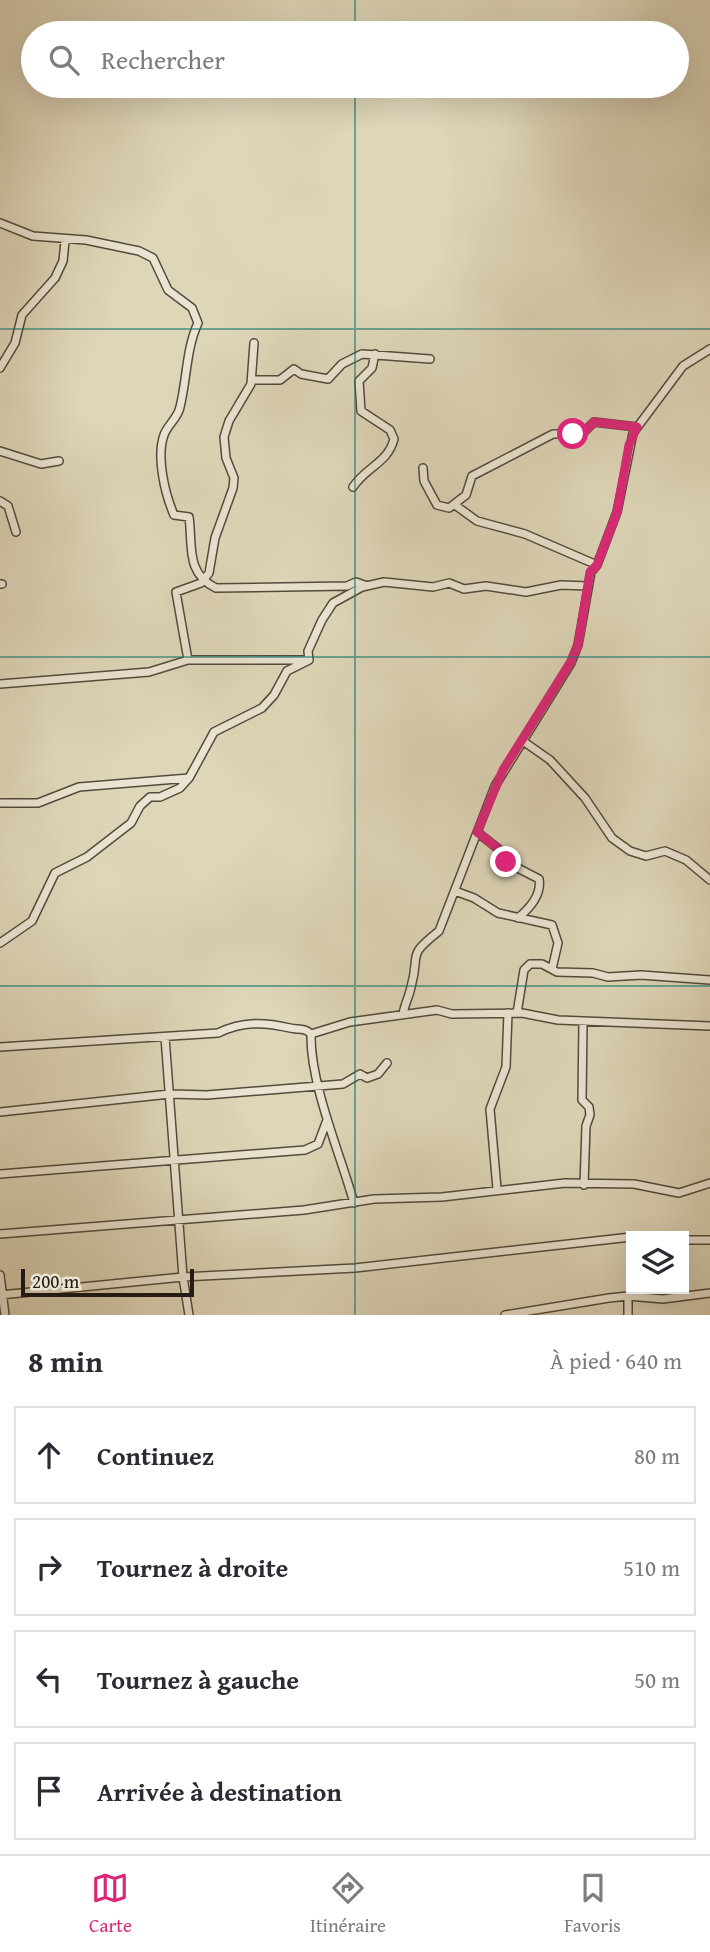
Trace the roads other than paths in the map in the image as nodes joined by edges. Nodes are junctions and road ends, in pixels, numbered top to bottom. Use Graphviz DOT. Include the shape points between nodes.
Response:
graph roads {
  1 [pos="0,223"];
  2 [pos="65,240"];
  3 [pos="254,342"];
  4 [pos="710,349"];
  5 [pos="375,354"];
  6 [pos="430,359"];
  7 [pos="0,368"];
  8 [pos="252,380"];
  9 [pos="637,427"];
  10 [pos="0,452"];
  11 [pos="59,461"];
  12 [pos="423,468"];
  13 [pos="354,487"];
  14 [pos="0,501"];
  15 [pos="455,505"];
  16 [pos="16,532"];
  17 [pos="597,565"];
  18 [pos="204,581"];
  19 [pos="367,586"];
  20 [pos="589,586"];
  21 [pos="188,660"];
  22 [pos="309,660"];
  23 [pos="0,684"];
  24 [pos="523,741"];
  25 [pos="189,778"];
  26 [pos="0,803"];
  27 [pos="477,832"];
  28 [pos="710,880"];
  29 [pos="455,891"];
  30 [pos="517,918"];
  31 [pos="0,943"];
  32 [pos="552,969"];
  33 [pos="710,980"];
  34 [pos="513,1013"];
  35 [pos="403,1014"];
  36 [pos="583,1021"];
  37 [pos="710,1026"];
  38 [pos="311,1034"];
  39 [pos="165,1037"];
  40 [pos="0,1046"];
  41 [pos="387,1063"];
  42 [pos="319,1083"];
  43 [pos="170,1094"];
  44 [pos="0,1112"];
  45 [pos="327,1120"];
  46 [pos="175,1159"];
  47 [pos="0,1174"];
  48 [pos="710,1183"];
  49 [pos="584,1185"];
  50 [pos="496,1189"];
  51 [pos="354,1203"];
  52 [pos="180,1218"];
  53 [pos="0,1234"];
  54 [pos="626,1238"];
  55 [pos="689,1240"];
  56 [pos="710,1240"];
  57 [pos="0,1275"];
  58 [pos="183,1277"];
  59 [pos="710,1293"];
  60 [pos="1,1294"];
  61 [pos="628,1296"];
  62 [pos="549,1311"];
  63 [pos="5,1315"];
  64 [pos="189,1315"];
  65 [pos="505,1315"];
  66 [pos="628,1315"];
  1 -- 2 [label="street" via="33,236"];
  2 -- 7 [label="street" via="55,278 22,315 15,343"];
  2 -- 18 [label="street" via="86,240 153,258 168,290 195,313 198,323 189,346 181,405 164,433 163,469 174,515 189,517 189,555"];
  3 -- 8 [label="street"];
  4 -- 9 [label="street" via="683,366"];
  5 -- 6 [label="street"];
  5 -- 8 [label="street" via="347,361 328,379 294,369 280,380"];
  5 -- 13 [label="street" via="372,368 359,381 359,403 361,411 390,430 394,439 390,454 361,475"];
  8 -- 18 [label="street" via="224,438 233,488"];
  9 -- 15 [label="street" via="594,422 582,434 552,434 472,476 466,495"];
  9 -- 17 [label="street" via="629,445 617,512"];
  10 -- 11 [label="street" via="41,464"];
  12 -- 15 [label="street" via="424,481 437,505"];
  14 -- 16 [label="street" via="8,506"];
  15 -- 17 [label="street" via="477,521 525,534"];
  17 -- 20 [label="street" via="590,572"];
  18 -- 19 [label="street" via="216,588 347,586 356,582"];
  18 -- 21 [label="street" via="176,592"];
  19 -- 20 [label="street" via="449,583 464,589 486,586 526,592 561,585"];
  19 -- 22 [label="street" via="333,603 308,651"];
  20 -- 24 [label="street" via="578,645"];
  21 -- 22 [label="street"];
  21 -- 23 [label="street" via="149,672"];
  22 -- 25 [label="street" via="287,671 262,708 214,732"];
  24 -- 27 [label="street" via="495,786"];
  24 -- 28 [label="street" via="550,760 618,843 641,856 665,850"];
  25 -- 26 [label="street" via="79,787 49,801"];
  25 -- 31 [label="street" via="173,792 150,797 118,833 87,857 55,873 32,921"];
  27 -- 29 [label="street"];
  27 -- 30 [label="street" via="505,854 506,862 539,879 536,898"];
  29 -- 30 [label="street"];
  29 -- 35 [label="street" via="439,931 415,953"];
  30 -- 32 [label="street" via="552,925 558,943"];
  32 -- 33 [label="street" via="608,977"];
  32 -- 34 [label="street" via="542,964 526,966"];
  34 -- 35 [label="street" via="437,1010"];
  34 -- 36 [label="street"];
  34 -- 50 [label="street" via="506,1067 490,1109"];
  35 -- 38 [label="street"];
  36 -- 37 [label="street"];
  36 -- 49 [label="street" via="582,1100 590,1115"];
  38 -- 39 [label="street" via="271,1023"];
  38 -- 42 [label="street"];
  39 -- 40 [label="street"];
  39 -- 43 [label="street"];
  41 -- 42 [label="street" via="367,1078 360,1074 343,1084"];
  42 -- 43 [label="street" via="219,1094"];
  42 -- 45 [label="street"];
  43 -- 44 [label="street"];
  43 -- 46 [label="street"];
  45 -- 46 [label="street" via="318,1144 305,1150"];
  45 -- 51 [label="street"];
  46 -- 47 [label="street"];
  46 -- 52 [label="street"];
  48 -- 49 [label="street" via="679,1193 634,1184"];
  49 -- 50 [label="street"];
  50 -- 51 [label="street"];
  51 -- 52 [label="street"];
  52 -- 53 [label="street"];
  52 -- 58 [label="street"];
  54 -- 58 [label="street" via="355,1268"];
  55 -- 56 [label="street"];
  57 -- 60 [label="street"];
  58 -- 60 [label="street"];
  58 -- 64 [label="street"];
  59 -- 61 [label="street" via="663,1299"];
  60 -- 63 [label="street"];
  61 -- 62 [label="street"];
  61 -- 66 [label="street"];
  62 -- 65 [label="street"];
}
